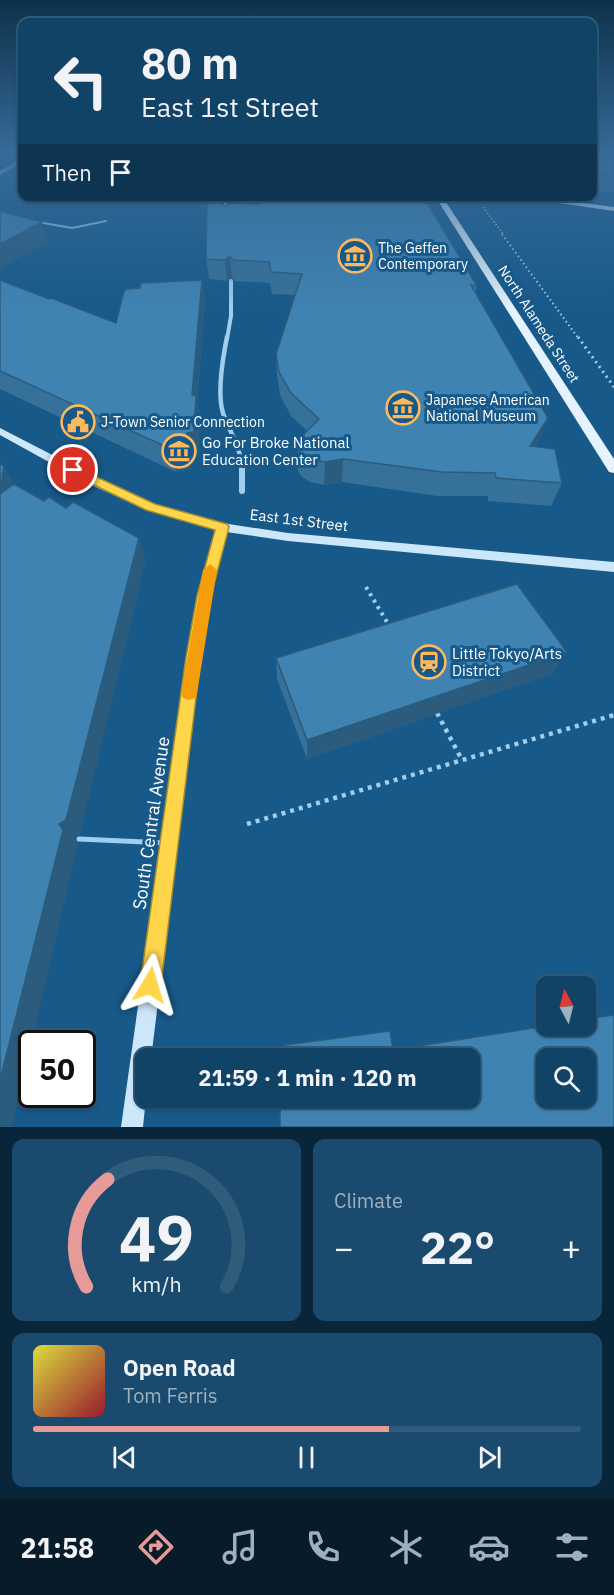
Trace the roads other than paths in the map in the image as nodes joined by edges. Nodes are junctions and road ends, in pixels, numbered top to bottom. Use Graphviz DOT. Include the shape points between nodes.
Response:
graph roads {
  1 [pos="226,206"];
  2 [pos="444,206"];
  3 [pos="588,206"];
  4 [pos="614,209"];
  5 [pos="29,220"];
  6 [pos="106,221"];
  7 [pos="227,222"];
  8 [pos="231,281"];
  9 [pos="0,431"];
  10 [pos="614,469"];
  11 [pos="242,491"];
  12 [pos="222,527"];
  13 [pos="614,567"];
  14 [pos="79,839"];
  15 [pos="169,843"];
  16 [pos="132,1127"];
  1 -- 7 [label="street"];
  2 -- 10 [label="main road, North Alameda Street"];
  3 -- 4 [label="main road"];
  5 -- 6 [label="lane" via="74,230"];
  8 -- 11 [label="street" via="231,316 222,362 222,410 242,457"];
  9 -- 12 [label="main road, East 1st Street" via="151,507"];
  12 -- 13 [label="main road, East 1st Street" via="288,537"];
  12 -- 15 [label="main road, South Central Avenue" via="204,596"];
  14 -- 15 [label="lane"];
  15 -- 16 [label="main road, South Central Avenue"];
}
